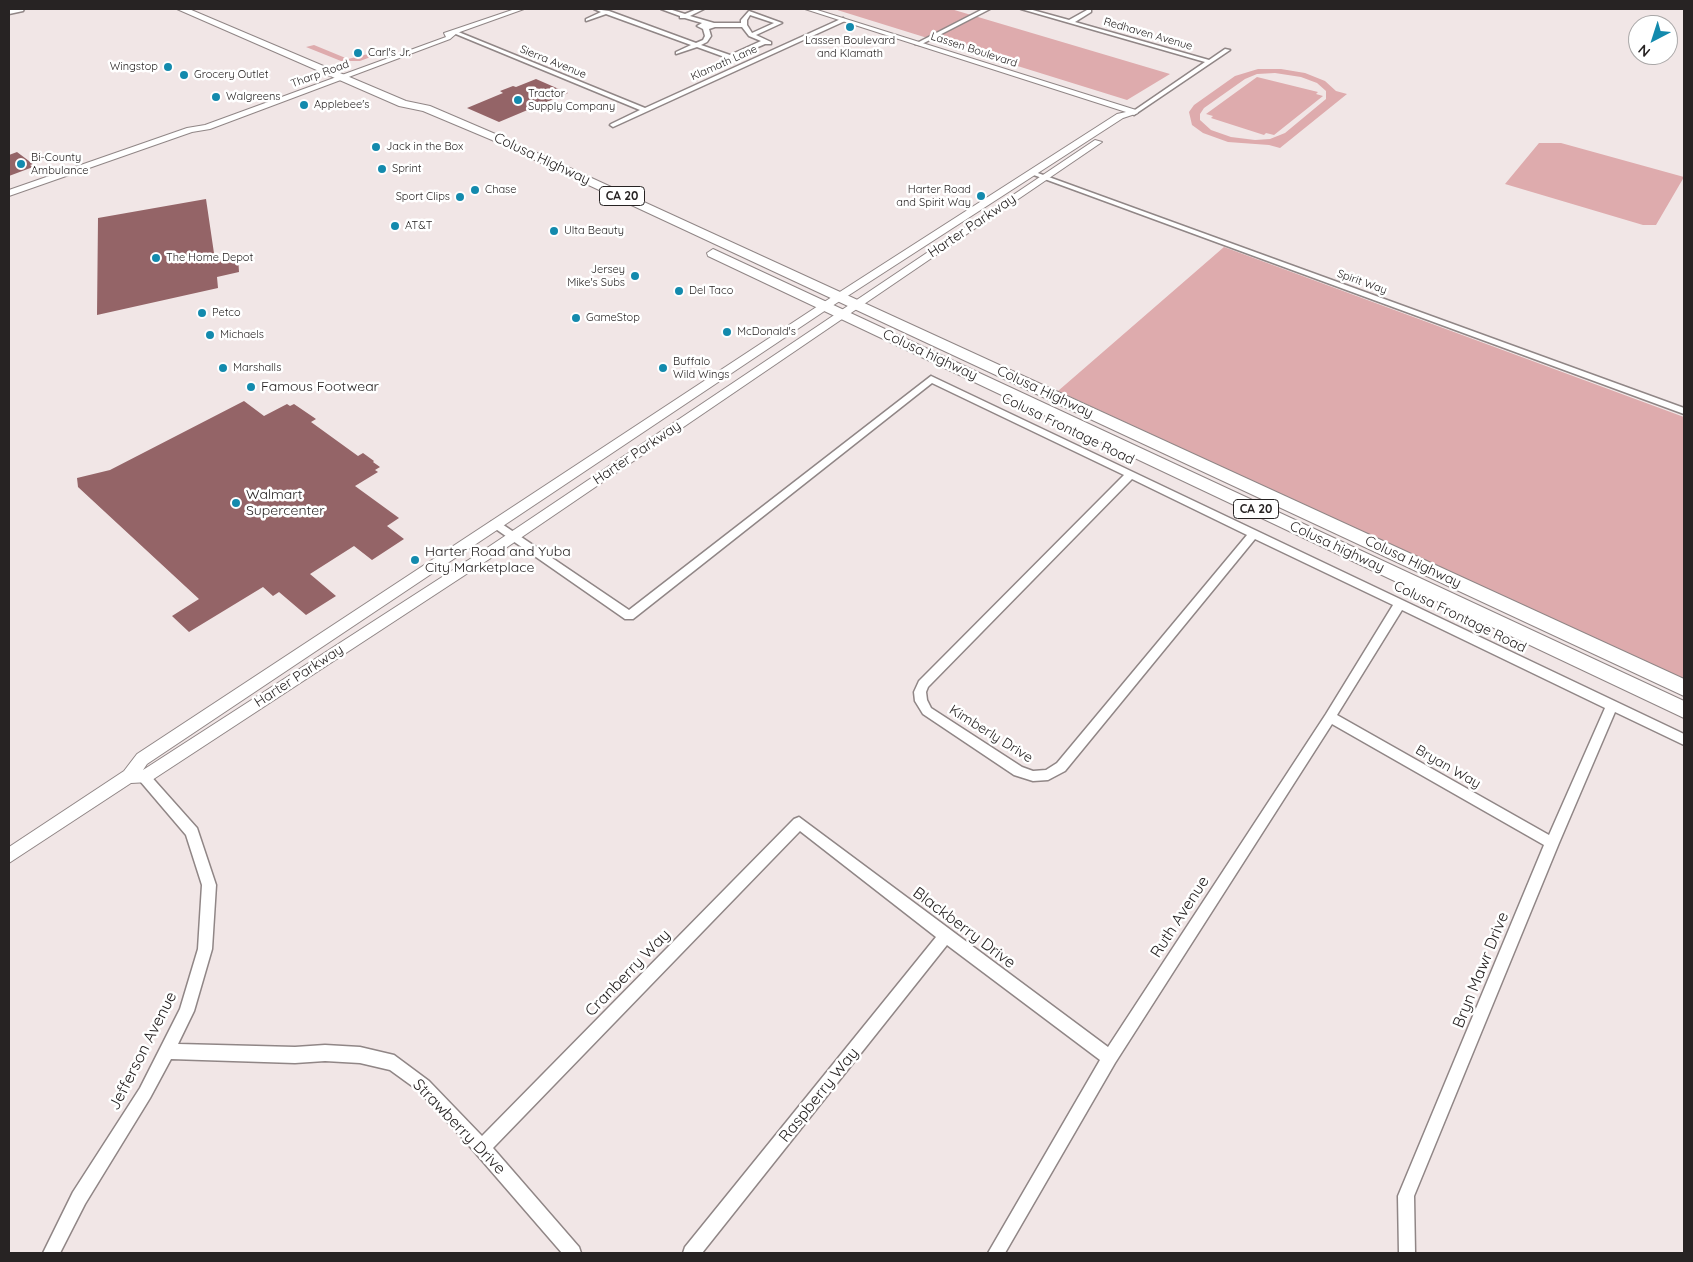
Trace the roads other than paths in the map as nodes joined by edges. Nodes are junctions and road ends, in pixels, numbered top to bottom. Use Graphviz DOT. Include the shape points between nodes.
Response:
graph roads {
  1 [pos="20,9"];
  2 [pos="182,9"];
  3 [pos="520,9"];
  4 [pos="597,9"];
  5 [pos="701,9"];
  6 [pos="808,9"];
  7 [pos="987,9"];
  8 [pos="1024,9"];
  9 [pos="662,10"];
  10 [pos="751,11"];
  11 [pos="1089,11"];
  12 [pos="9,12"];
  13 [pos="607,12"];
  14 [pos="681,17"];
  15 [pos="588,20"];
  16 [pos="843,20"];
  17 [pos="1070,22"];
  18 [pos="744,25"];
  19 [pos="706,26"];
  20 [pos="454,32"];
  21 [pos="751,35"];
  22 [pos="764,42"];
  23 [pos="696,44"];
  24 [pos="918,44"];
  25 [pos="782,48"];
  26 [pos="1227,50"];
  27 [pos="678,52"];
  28 [pos="730,57"];
  29 [pos="1210,62"];
  30 [pos="748,63"];
  31 [pos="337,76"];
  32 [pos="404,104"];
  33 [pos="644,110"];
  34 [pos="1134,112"];
  35 [pos="613,125"];
  36 [pos="1121,127"];
  37 [pos="1105,138"];
  38 [pos="1033,173"];
  39 [pos="1045,178"];
  40 [pos="9,193"];
  41 [pos="688,241"];
  42 [pos="706,250"];
  43 [pos="839,297"];
  44 [pos="825,306"];
  45 [pos="849,309"];
  46 [pos="1684,410"];
  47 [pos="1130,475"];
  48 [pos="495,525"];
  49 [pos="1253,534"];
  50 [pos="513,538"];
  51 [pos="1400,603"];
  52 [pos="1684,688"];
  53 [pos="1612,705"];
  54 [pos="1677,707"];
  55 [pos="1330,717"];
  56 [pos="1684,740"];
  57 [pos="137,777"];
  58 [pos="798,823"];
  59 [pos="1552,843"];
  60 [pos="9,856"];
  61 [pos="946,936"];
  62 [pos="166,1051"];
  63 [pos="1110,1058"];
  64 [pos="482,1147"];
  65 [pos="51,1253"];
  66 [pos="573,1253"];
  67 [pos="691,1253"];
  68 [pos="996,1253"];
  69 [pos="1407,1253"];
  1 -- 12 [label="main road"];
  2 -- 31 [label="highway, Colusa Highway / CA 20"];
  3 -- 20 [label="street, Tharp Road"];
  4 -- 13 [label="street"];
  5 -- 14 [label="street"];
  6 -- 16 [label="street, Lassen Boulevard"];
  7 -- 24 [label="street"];
  8 -- 17 [label="street, Redhaven Avenue"];
  9 -- 14 [label="street"];
  10 -- 18 [label="street"];
  10 -- 21 [label="street" via="779,23"];
  11 -- 17 [label="street"];
  13 -- 15 [label="street"];
  13 -- 23 [label="street"];
  14 -- 19 [label="street"];
  16 -- 24 [label="street, Lassen Boulevard"];
  16 -- 25 [label="street, Klamath Lane"];
  17 -- 29 [label="street, Redhaven Avenue"];
  18 -- 19 [label="street"];
  18 -- 21 [label="street"];
  19 -- 23 [label="street" via="707,38"];
  20 -- 31 [label="street, Tharp Road" via="448,38"];
  20 -- 33 [label="street, Sierra Avenue"];
  21 -- 22 [label="street"];
  22 -- 25 [label="street"];
  22 -- 28 [label="street"];
  23 -- 27 [label="street"];
  23 -- 28 [label="street"];
  24 -- 34 [label="street, Lassen Boulevard"];
  25 -- 30 [label="street, Klamath Lane"];
  26 -- 29 [label="street, Harter Parkway"];
  28 -- 30 [label="street"];
  29 -- 34 [label="street, Harter Parkway"];
  30 -- 33 [label="street, Klamath Lane"];
  31 -- 32 [label="highway, Colusa Highway / CA 20"];
  31 -- 40 [label="street, Tharp Road" via="207,127 190,130"];
  32 -- 41 [label="highway, Colusa Highway / CA 20" via="413,114"];
  32 -- 43 [label="highway, Colusa Highway / CA 20" via="426,108 496,138"];
  33 -- 35 [label="street, Klamath Lane"];
  34 -- 36 [label="street, Harter Parkway" via="1132,119"];
  34 -- 38 [label="street, Harter Parkway" via="1120,116"];
  37 -- 39 [label="street, Harter Parkway"];
  38 -- 39 [label="street, Spirit Way"];
  38 -- 43 [label="street, Harter Parkway"];
  39 -- 45 [label="street, Harter Parkway"];
  39 -- 46 [label="street, Spirit Way"];
  42 -- 44 [label="highway, Colusa Highway / CA 20"];
  43 -- 44 [label="street, Harter Parkway"];
  43 -- 45 [label="highway, Colusa Highway / CA 20"];
  44 -- 45 [label="highway, Colusa Highway / CA 20"];
  44 -- 48 [label="street, Harter Parkway"];
  45 -- 50 [label="street, Harter Parkway"];
  45 -- 52 [label="highway, Colusa Highway / CA 20"];
  45 -- 54 [label="highway, Colusa highway / CA 20"];
  47 -- 49 [label="street, Colusa Frontage Road"];
  47 -- 49 [label="street, Kimberly Drive" via="923,684 921,701 927,711 1018,771 1033,776 1048,775 1061,767"];
  47 -- 50 [label="street, Colusa Frontage Road" via="931,379 629,616"];
  48 -- 50 [label="street, Colusa Frontage Road"];
  48 -- 57 [label="street, Harter Parkway" via="142,759"];
  49 -- 51 [label="street, Colusa Frontage Road"];
  50 -- 57 [label="street, Harter Parkway"];
  51 -- 53 [label="street, Colusa Frontage Road"];
  51 -- 55 [label="street, Ruth Avenue"];
  53 -- 56 [label="street, Colusa Frontage Road"];
  53 -- 59 [label="street, Bryn Mawr Drive"];
  55 -- 59 [label="street, Bryan Way"];
  55 -- 63 [label="street, Ruth Avenue"];
  57 -- 60 [label="street, Harter Parkway"];
  57 -- 62 [label="street, Jefferson Avenue" via="192,832 209,885 205,949 187,1011"];
  58 -- 61 [label="street, Blackberry Drive"];
  58 -- 64 [label="street, Cranberry Way"];
  59 -- 69 [label="street, Bryn Mawr Drive" via="1406,1196"];
  61 -- 63 [label="street, Blackberry Drive"];
  61 -- 67 [label="street, Raspberry Way"];
  62 -- 64 [label="street, Strawberry Drive" via="325,1053 360,1055 394,1062 424,1086"];
  62 -- 65 [label="street, Jefferson Avenue" via="145,1093 79,1198"];
  63 -- 68 [label="street, Ruth Avenue"];
  64 -- 66 [label="street, Strawberry Drive"];
}
